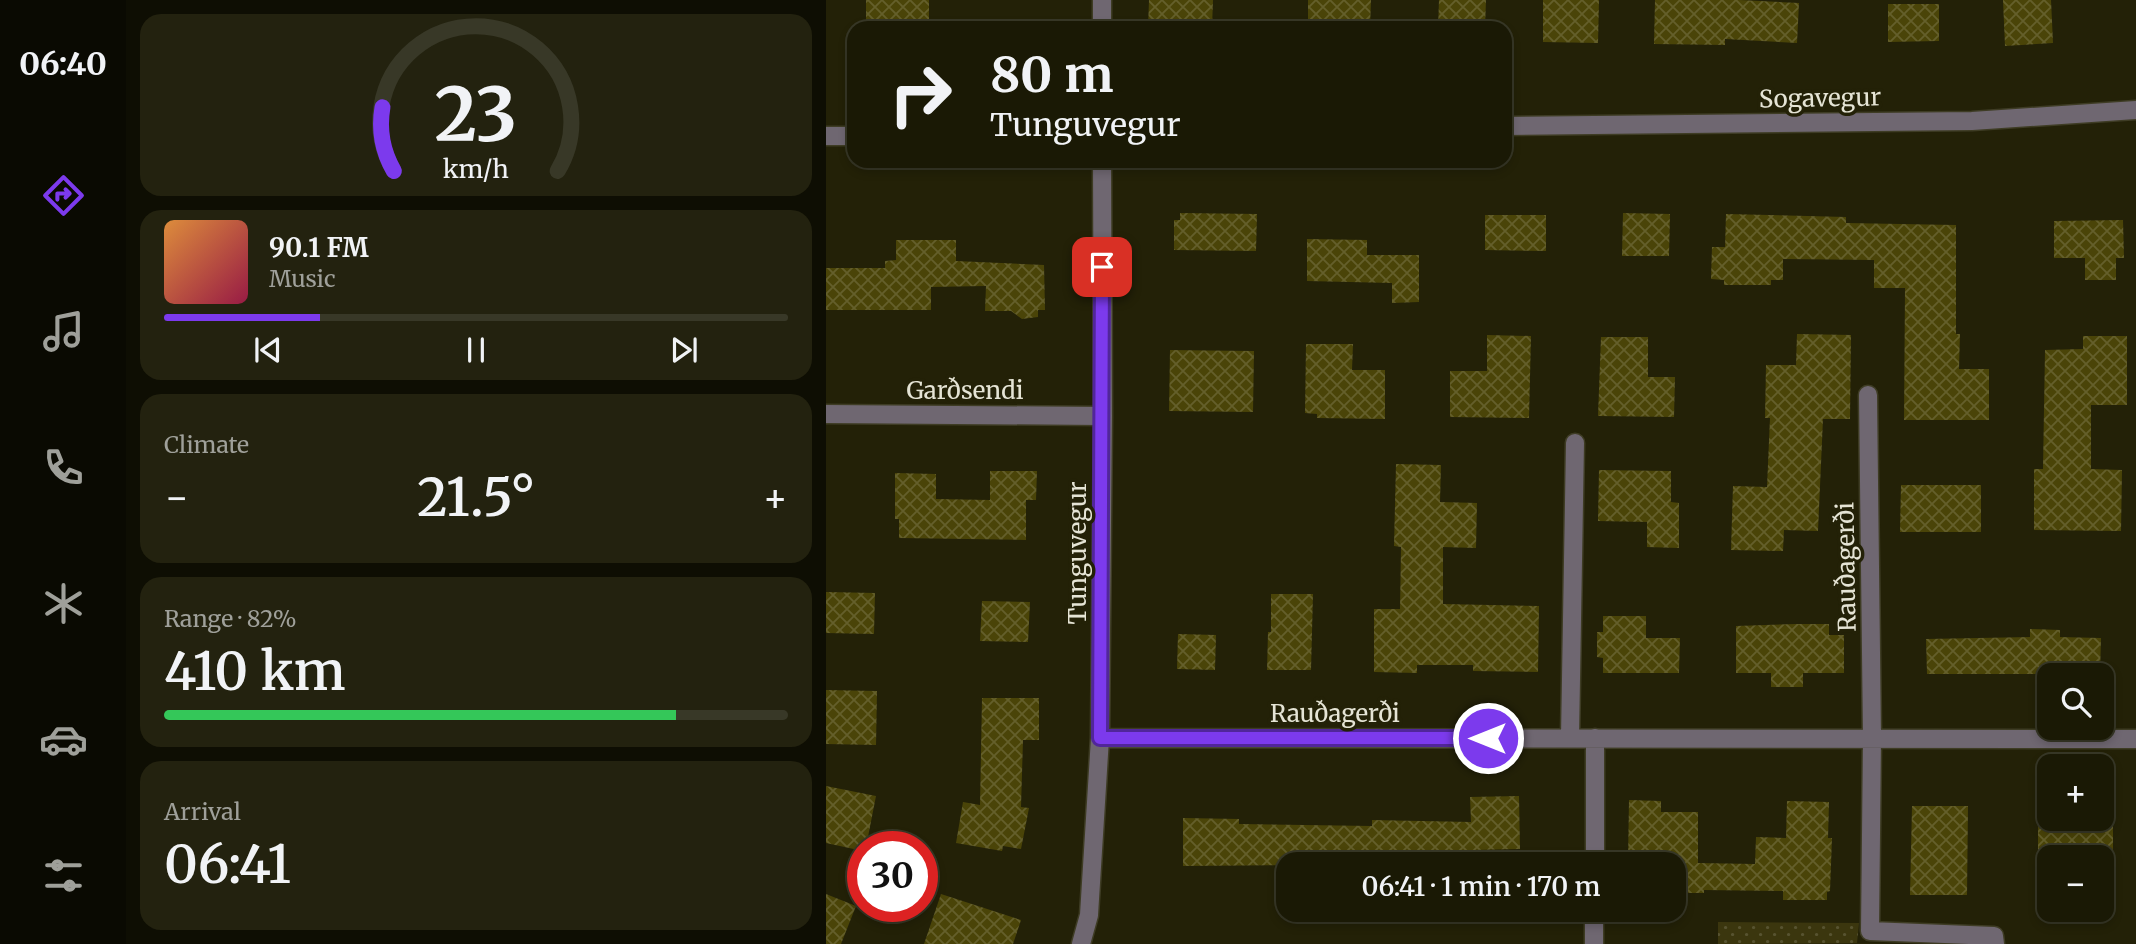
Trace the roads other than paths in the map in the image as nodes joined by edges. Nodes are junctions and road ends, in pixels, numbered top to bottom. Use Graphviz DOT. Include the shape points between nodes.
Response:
graph roads {
  1 [pos="1101,0"];
  2 [pos="1102,21"];
  3 [pos="2136,110"];
  4 [pos="1512,126"];
  5 [pos="826,136"];
  6 [pos="847,136"];
  7 [pos="1102,168"];
  8 [pos="1868,396"];
  9 [pos="826,414"];
  10 [pos="1103,416"];
  11 [pos="1575,443"];
  12 [pos="1100,738"];
  13 [pos="1570,738"];
  14 [pos="1595,738"];
  15 [pos="1872,738"];
  16 [pos="2136,738"];
  17 [pos="1595,852"];
  18 [pos="1594,922"];
  19 [pos="1081,944"];
  20 [pos="1594,944"];
  21 [pos="1995,944"];
  1 -- 2 [label="street"];
  3 -- 4 [label="street, Sogavegur" via="1972,121"];
  5 -- 6 [label="street"];
  7 -- 10 [label="street, Tunguvegur"];
  8 -- 15 [label="street, Rauðagerði"];
  9 -- 10 [label="street, Garðsendi"];
  10 -- 12 [label="street, Tunguvegur"];
  11 -- 13 [label="street"];
  12 -- 13 [label="street, Rauðagerði"];
  12 -- 19 [label="street, Tunguvegur" via="1089,915"];
  13 -- 14 [label="street, Rauðagerði"];
  14 -- 15 [label="street, Rauðagerði"];
  14 -- 17 [label="street"];
  15 -- 16 [label="street, Rauðagerði"];
  15 -- 21 [label="street, Rauðagerði" via="1870,931 1994,936"];
  18 -- 20 [label="street"];
}
